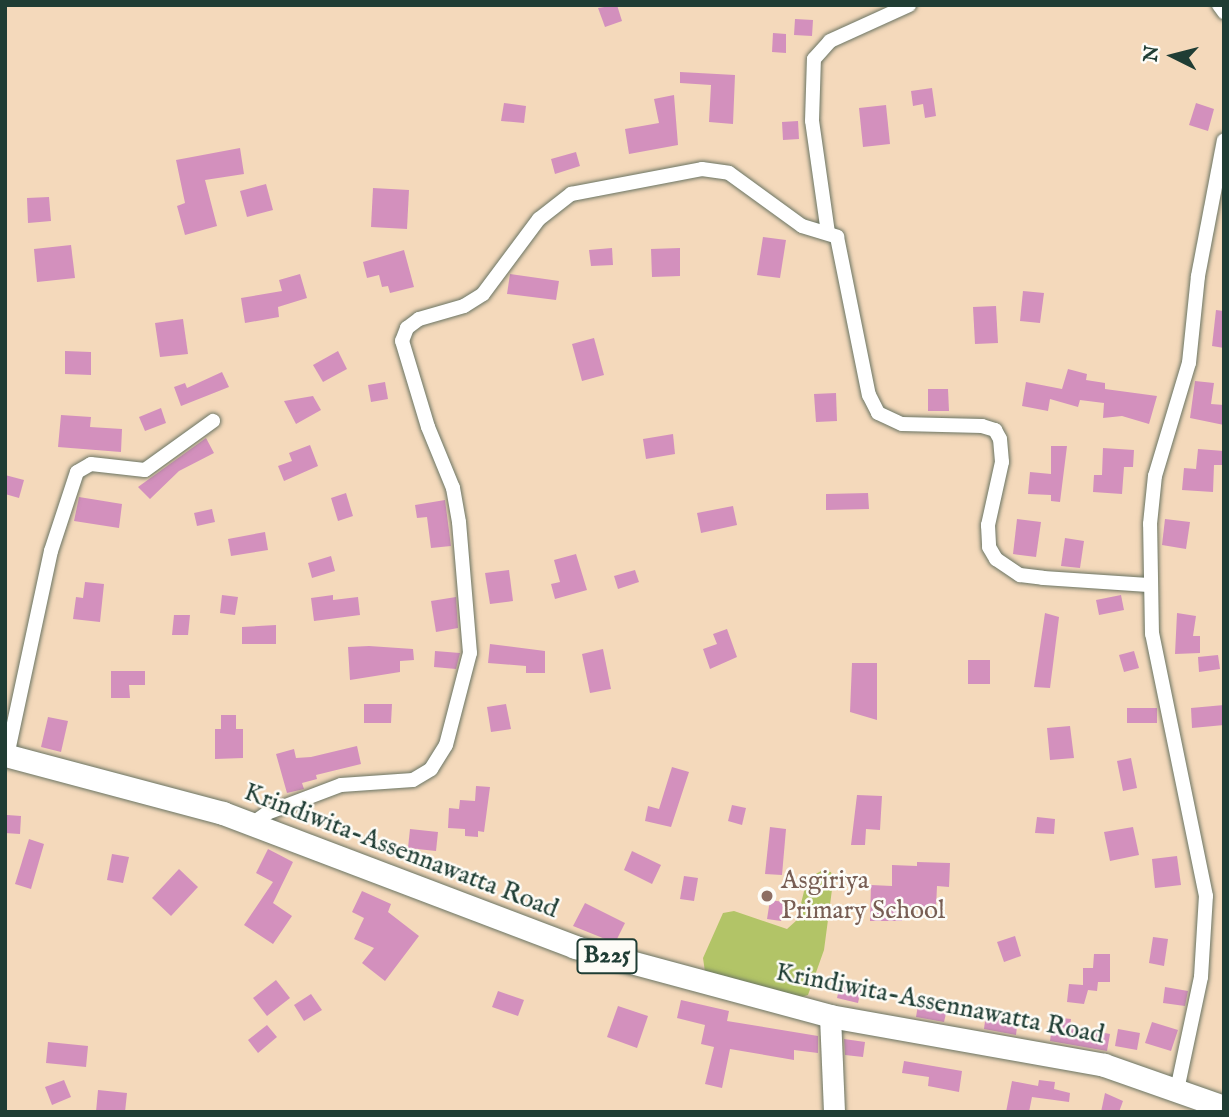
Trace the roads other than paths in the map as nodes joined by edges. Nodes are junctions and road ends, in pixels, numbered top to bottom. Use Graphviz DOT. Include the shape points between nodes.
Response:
graph roads {
  1 [pos="909,5"];
  2 [pos="1219,5"];
  3 [pos="1224,12"];
  4 [pos="1224,140"];
  5 [pos="828,233"];
  6 [pos="213,421"];
  7 [pos="1149,585"];
  8 [pos="6,755"];
  9 [pos="252,824"];
  10 [pos="830,1016"];
  11 [pos="1177,1090"];
  12 [pos="1224,1107"];
  13 [pos="834,1112"];
  1 -- 5 [label="street" via="830,41 814,59 812,121"];
  2 -- 3 [label="street"];
  4 -- 7 [label="street" via="1198,276 1189,363 1154,476"];
  5 -- 7 [label="street" via="841,242 858,343 878,413 902,424 982,426 995,430 1000,439 1002,461 988,525 989,547 996,559 1031,576"];
  5 -- 9 [label="street" via="802,226 729,173 702,169 571,194 539,219 483,294 407,328 402,341 410,373 453,488 470,627 463,688 446,745 431,769 413,780 341,785 267,813"];
  6 -- 8 [label="street" via="145,470 91,464 77,472 51,551"];
  7 -- 11 [label="street" via="1152,634 1206,896 1201,977"];
  8 -- 9 [label="main road, Krindiwita-Assennawatta Road / B225"];
  9 -- 10 [label="main road, Krindiwita-Assennawatta Road / B225" via="575,947"];
  10 -- 11 [label="main road, Krindiwita-Assennawatta Road / B225" via="1104,1065"];
  10 -- 13 [label="street"];
  11 -- 12 [label="main road, Krindiwita-Assennawatta Road / B225"];
}
